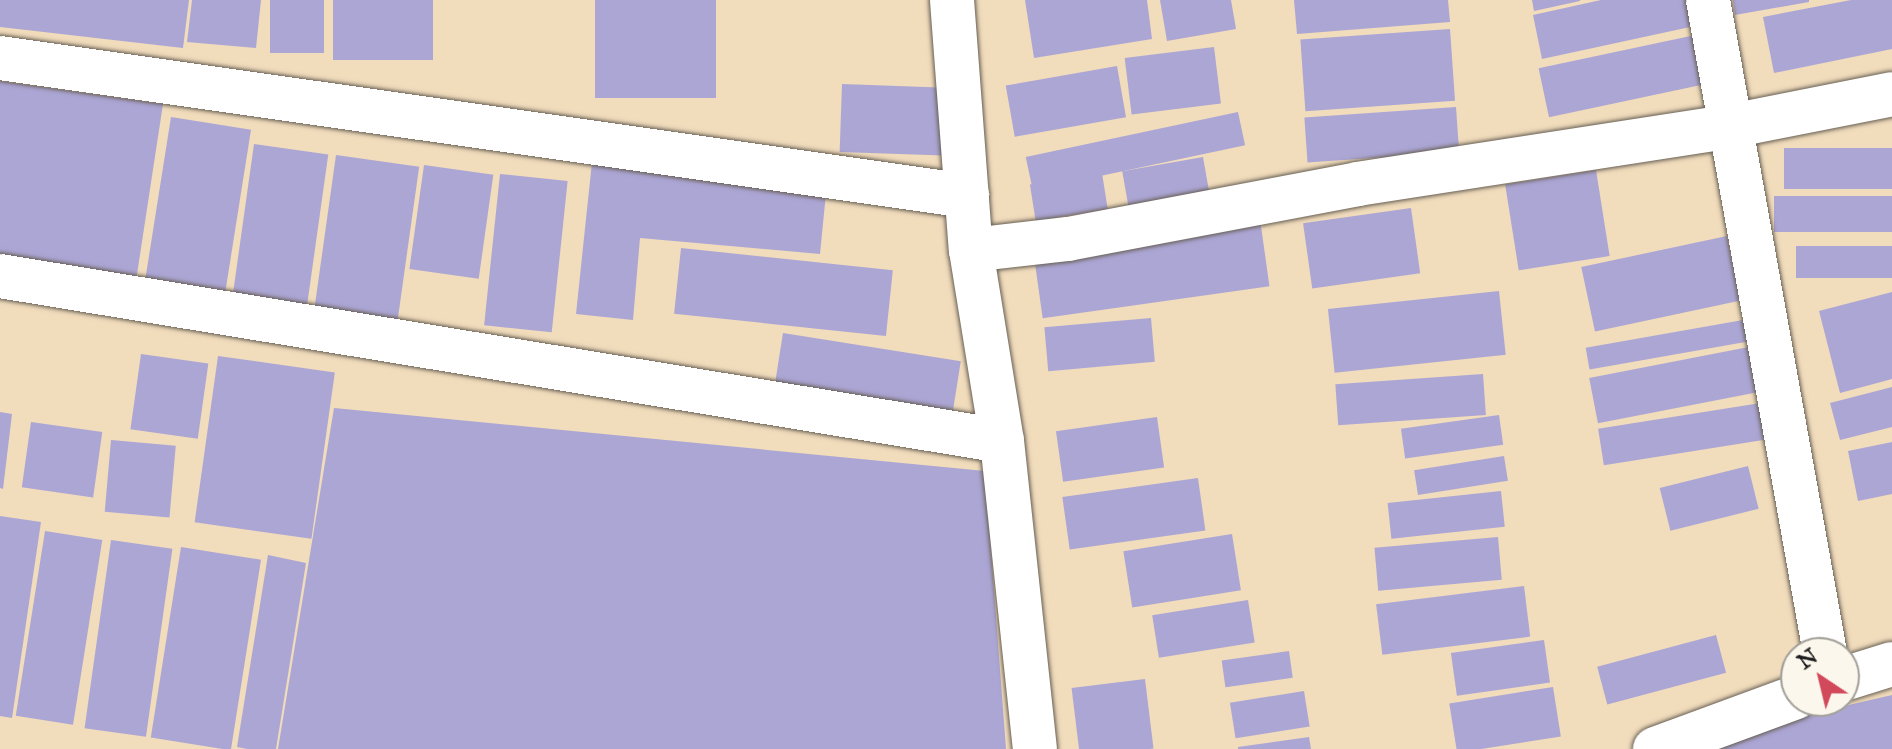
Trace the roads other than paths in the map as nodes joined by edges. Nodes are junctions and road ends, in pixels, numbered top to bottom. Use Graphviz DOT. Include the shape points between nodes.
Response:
graph roads {
  1 [pos="952,0"];
  2 [pos="1708,0"];
  3 [pos="0,58"];
  4 [pos="1892,94"];
  5 [pos="1731,126"];
  6 [pos="967,196"];
  7 [pos="971,250"];
  8 [pos="0,276"];
  9 [pos="1002,441"];
  10 [pos="1822,637"];
  11 [pos="1892,664"];
  12 [pos="1860,674"];
  13 [pos="1780,703"];
  14 [pos="1035,749"];
  15 [pos="1655,749"];
  1 -- 6 [label="street"];
  2 -- 5 [label="street"];
  3 -- 6 [label="street"];
  4 -- 5 [label="street"];
  5 -- 7 [label="street" via="1358,184 1068,239"];
  5 -- 10 [label="street"];
  6 -- 7 [label="street"];
  7 -- 9 [label="street"];
  8 -- 9 [label="street"];
  9 -- 14 [label="street"];
  11 -- 12 [label="street"];
  13 -- 15 [label="street"];
}
